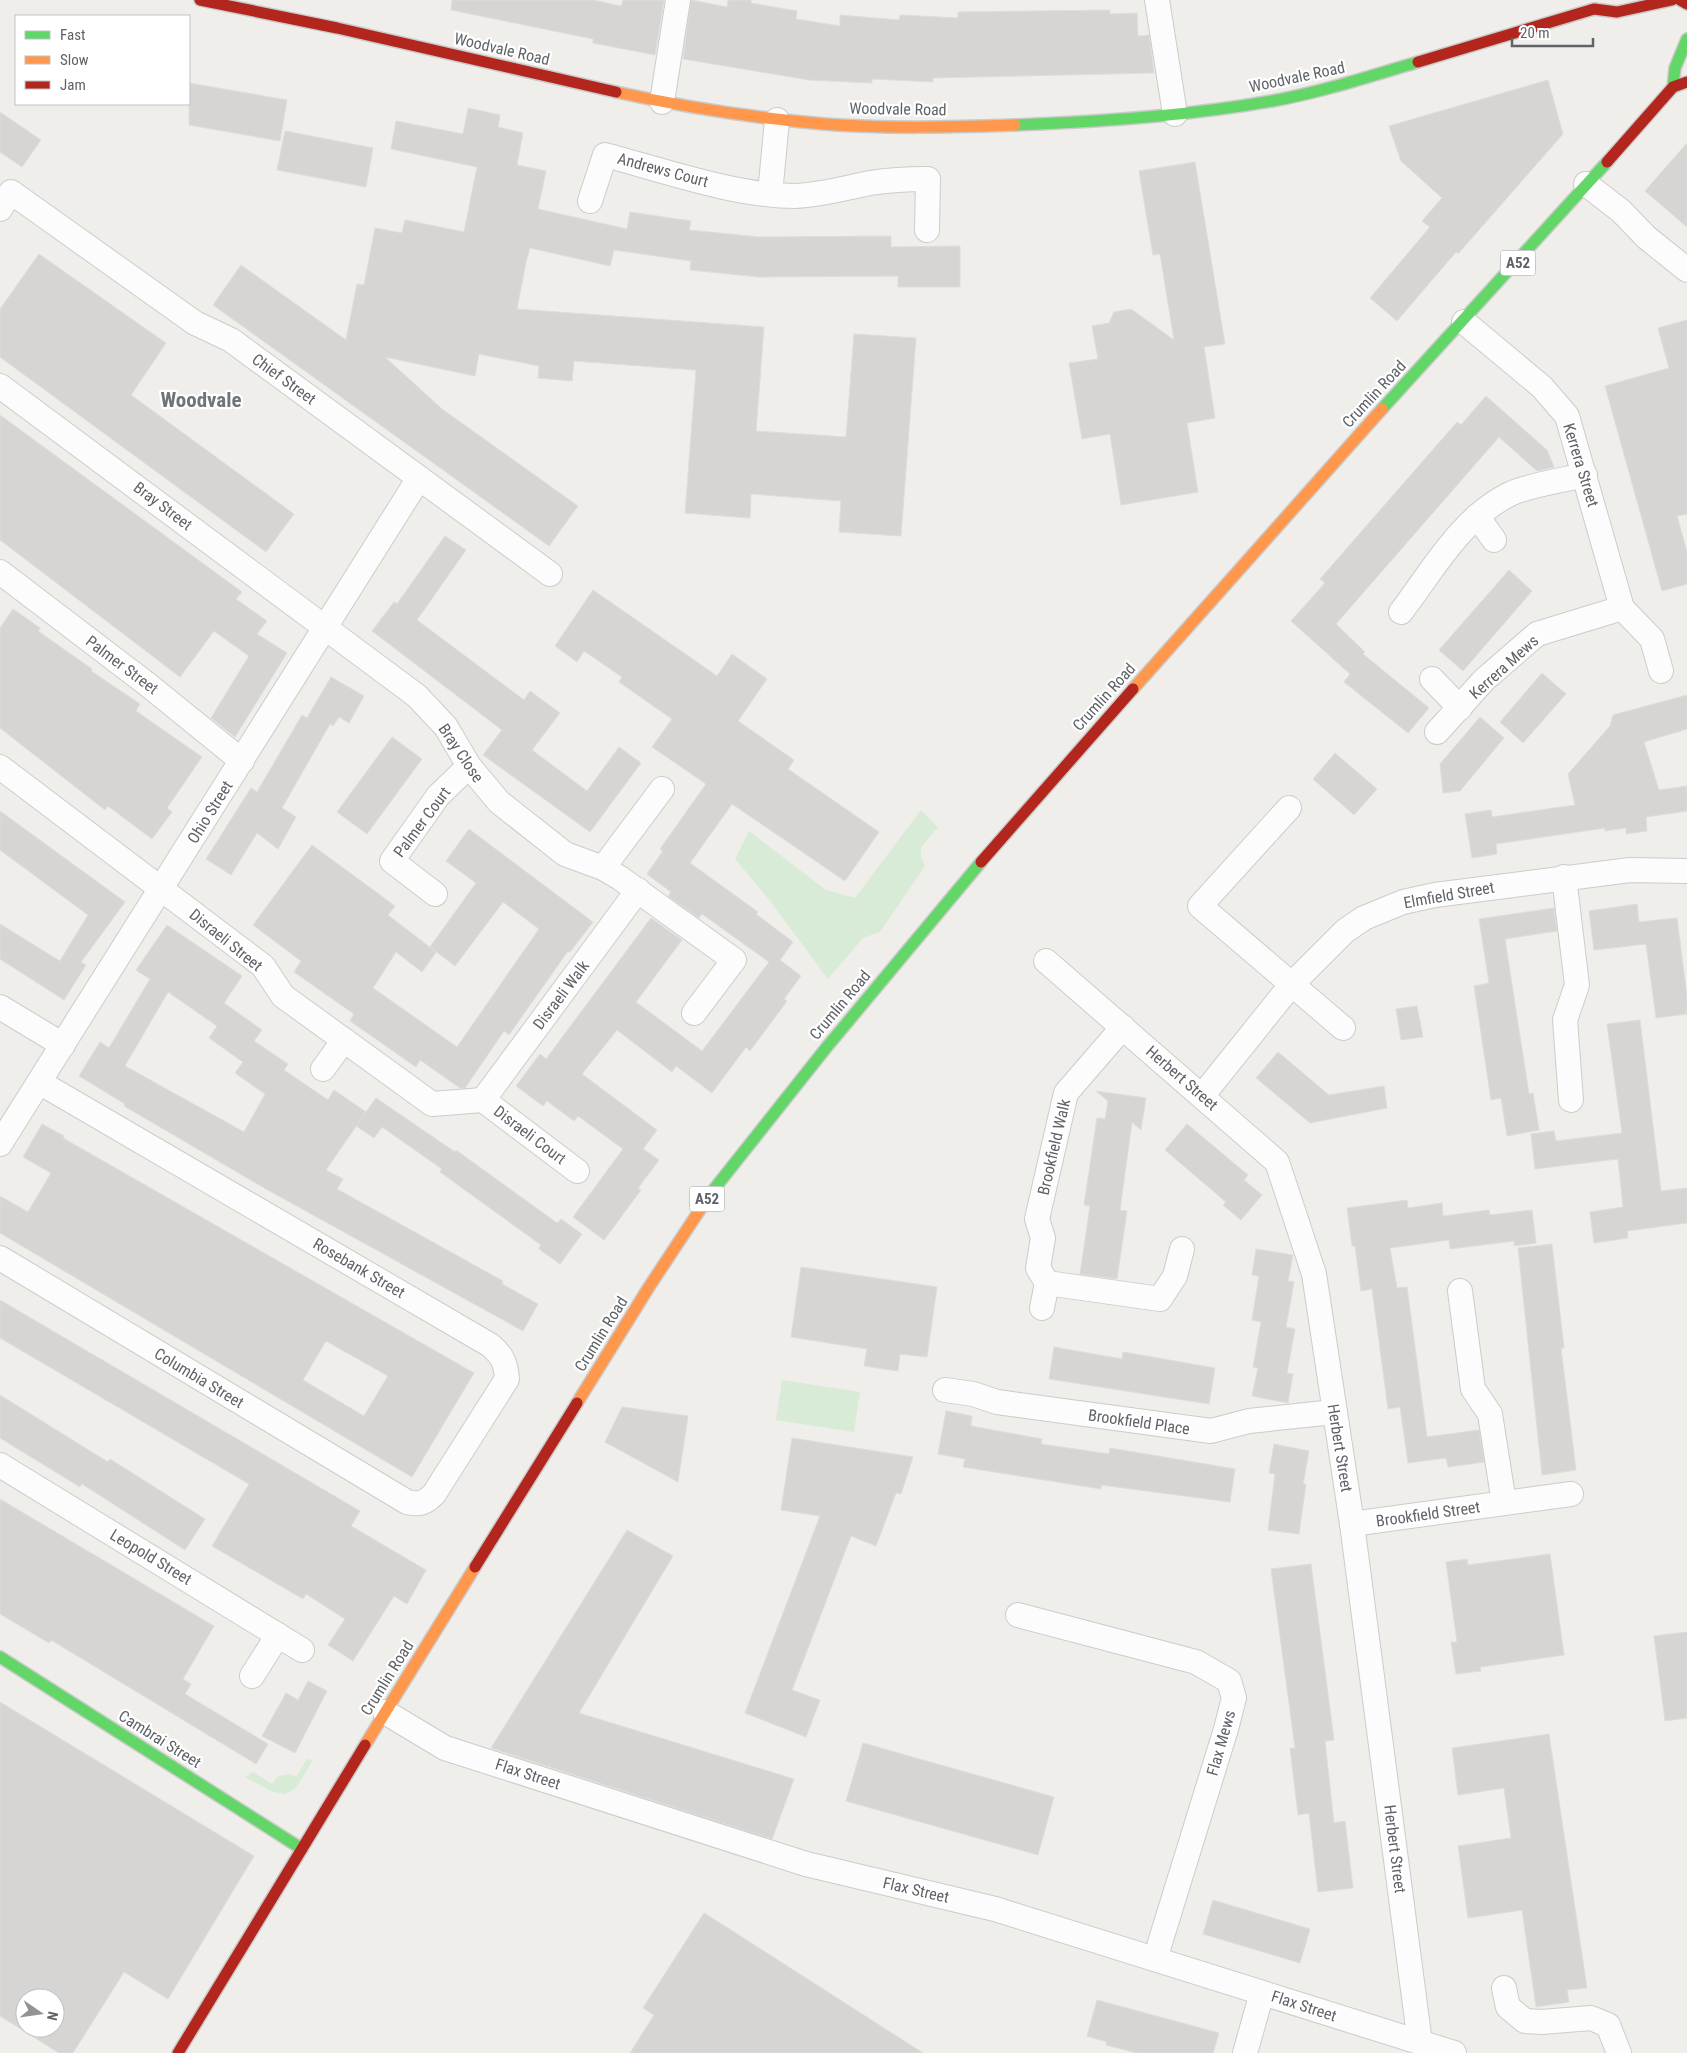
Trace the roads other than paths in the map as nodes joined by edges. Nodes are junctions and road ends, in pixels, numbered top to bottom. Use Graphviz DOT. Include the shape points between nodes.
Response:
graph roads {
  1 [pos="200,0"];
  2 [pos="678,0"];
  3 [pos="1157,0"];
  4 [pos="1603,0"];
  5 [pos="1672,0"];
  6 [pos="1680,0"];
  7 [pos="1687,4"];
  8 [pos="1594,9"];
  9 [pos="1687,39"];
  10 [pos="1687,82"];
  11 [pos="1673,87"];
  12 [pos="662,102"];
  13 [pos="1175,114"];
  14 [pos="777,120"];
  15 [pos="1586,184"];
  16 [pos="770,194"];
  17 [pos="6,201"];
  18 [pos="590,202"];
  19 [pos="927,230"];
  20 [pos="1687,270"];
  21 [pos="1464,322"];
  22 [pos="0,386"];
  23 [pos="1585,475"];
  24 [pos="419,478"];
  25 [pos="1477,516"];
  26 [pos="1494,540"];
  27 [pos="0,572"];
  28 [pos="550,574"];
  29 [pos="1626,611"];
  30 [pos="1401,612"];
  31 [pos="326,628"];
  32 [pos="1661,670"];
  33 [pos="1432,680"];
  34 [pos="1460,708"];
  35 [pos="1437,732"];
  36 [pos="242,761"];
  37 [pos="469,766"];
  38 [pos="0,767"];
  39 [pos="662,789"];
  40 [pos="1289,808"];
  41 [pos="603,868"];
  42 [pos="1687,871"];
  43 [pos="1564,877"];
  44 [pos="162,889"];
  45 [pos="638,890"];
  46 [pos="435,894"];
  47 [pos="1046,961"];
  48 [pos="1291,985"];
  49 [pos="0,1006"];
  50 [pos="694,1013"];
  51 [pos="1123,1027"];
  52 [pos="1343,1028"];
  53 [pos="344,1040"];
  54 [pos="63,1045"];
  55 [pos="323,1069"];
  56 [pos="39,1082"];
  57 [pos="1202,1096"];
  58 [pos="482,1100"];
  59 [pos="1571,1100"];
  60 [pos="0,1144"];
  61 [pos="578,1171"];
  62 [pos="1182,1249"];
  63 [pos="0,1258"];
  64 [pos="1047,1283"];
  65 [pos="1460,1291"];
  66 [pos="1042,1308"];
  67 [pos="945,1390"];
  68 [pos="1334,1412"];
  69 [pos="0,1465"];
  70 [pos="1571,1494"];
  71 [pos="398,1497"];
  72 [pos="1504,1503"];
  73 [pos="1352,1524"];
  74 [pos="1018,1615"];
  75 [pos="278,1634"];
  76 [pos="302,1650"];
  77 [pos="0,1658"];
  78 [pos="252,1676"];
  79 [pos="385,1712"];
  80 [pos="302,1849"];
  81 [pos="1155,1959"];
  82 [pos="1504,1988"];
  83 [pos="1262,1993"];
  84 [pos="1420,2043"];
  85 [pos="178,2053"];
  86 [pos="1245,2053"];
  87 [pos="1454,2053"];
  88 [pos="1618,2053"];
  1 -- 12 [label="main road, Woodvale Road"];
  2 -- 12 [label="street"];
  3 -- 13 [label="street"];
  4 -- 8 [label="main road, Woodvale Road"];
  5 -- 8 [label="main road, Woodvale Road" via="1617,12"];
  6 -- 7 [label="main road"];
  8 -- 13 [label="main road, Woodvale Road" via="1330,88 1271,101"];
  9 -- 11 [label="main road"];
  10 -- 11 [label="main road, Crumlin Road / A52"];
  11 -- 15 [label="main road, Crumlin Road / A52"];
  12 -- 14 [label="main road, Woodvale Road"];
  13 -- 14 [label="main road, Woodvale Road" via="1044,124 946,127"];
  14 -- 16 [label="street"];
  15 -- 20 [label="street" via="1621,210 1646,237"];
  15 -- 21 [label="main road, Crumlin Road / A52"];
  16 -- 18 [label="street, Andrews Court" via="735,189 605,155"];
  16 -- 19 [label="street, Andrews Court" via="814,194 870,183 928,178"];
  17 -- 24 [label="street, Chief Street" via="196,323 231,340"];
  21 -- 23 [label="street, Kerrera Street" via="1542,387 1567,416"];
  21 -- 79 [label="main road, Crumlin Road / A52" via="1358,435 1004,835 826,1048 708,1197"];
  22 -- 31 [label="street, Bray Street"];
  23 -- 25 [label="street" via="1511,493"];
  23 -- 29 [label="street, Kerrera Street"];
  24 -- 28 [label="street, Chief Street"];
  24 -- 31 [label="street, Ohio Street"];
  25 -- 26 [label="street"];
  25 -- 30 [label="street" via="1462,530"];
  27 -- 36 [label="street, Palmer Street"];
  29 -- 32 [label="street" via="1652,639"];
  29 -- 34 [label="street, Kerrera Mews" via="1582,619 1537,634 1484,680"];
  31 -- 36 [label="street, Ohio Street"];
  31 -- 37 [label="street, Bray Close" via="431,708"];
  33 -- 34 [label="street"];
  34 -- 35 [label="street, Kerrera Mews"];
  36 -- 44 [label="street, Ohio Street"];
  37 -- 41 [label="street, Bray Close" via="499,802 536,832 565,854"];
  37 -- 46 [label="street, Palmer Court" via="438,796 392,860"];
  38 -- 44 [label="street, Disraeli Street"];
  39 -- 41 [label="street"];
  40 -- 48 [label="street" via="1200,906"];
  41 -- 45 [label="street, Bray Close"];
  42 -- 43 [label="street, Elmfield Street" via="1630,870"];
  43 -- 48 [label="street, Elmfield Street" via="1404,902 1364,918 1345,931"];
  43 -- 59 [label="street" via="1577,985 1565,1020"];
  44 -- 53 [label="street, Disraeli Street" via="263,966 283,996"];
  44 -- 54 [label="street, Ohio Street"];
  45 -- 50 [label="street, Bray Close" via="734,960"];
  45 -- 58 [label="street, Disraeli Walk"];
  47 -- 51 [label="street, Herbert Street"];
  48 -- 52 [label="street"];
  48 -- 57 [label="street, Elmfield Street"];
  49 -- 54 [label="street"];
  51 -- 57 [label="street, Herbert Street"];
  51 -- 64 [label="street, Brookfield Walk" via="1066,1093 1037,1219 1043,1238 1038,1268"];
  53 -- 55 [label="street"];
  53 -- 58 [label="street, Disraeli Street" via="432,1104"];
  54 -- 56 [label="street, Ohio Street"];
  56 -- 60 [label="street, Ohio Street"];
  56 -- 71 [label="street, Rosebank Street" via="501,1354 507,1379 434,1494 417,1505"];
  57 -- 68 [label="street, Herbert Street" via="1277,1162 1314,1274"];
  58 -- 61 [label="street, Disraeli Court"];
  62 -- 64 [label="street" via="1175,1276 1160,1299"];
  63 -- 71 [label="street, Columbia Street"];
  64 -- 66 [label="street"];
  65 -- 72 [label="street" via="1472,1389 1490,1414"];
  67 -- 68 [label="street, Brookfield Place" via="998,1402 1211,1431 1249,1421"];
  68 -- 73 [label="street, Herbert Street"];
  69 -- 75 [label="street, Leopold Street"];
  70 -- 72 [label="street, Brookfield Street"];
  72 -- 73 [label="street, Brookfield Street"];
  73 -- 84 [label="street, Herbert Street"];
  74 -- 81 [label="street, Flax Mews" via="1196,1662 1229,1681 1234,1698 1226,1729"];
  75 -- 76 [label="street, Leopold Street"];
  75 -- 78 [label="street"];
  77 -- 80 [label="main road, Cambrai Street"];
  79 -- 80 [label="main road, Crumlin Road / A52"];
  79 -- 81 [label="street, Flax Street" via="445,1748 806,1864 995,1909"];
  80 -- 85 [label="main road, Crumlin Road / A52"];
  81 -- 83 [label="street, Flax Street"];
  82 -- 88 [label="street" via="1508,2007 1525,2021 1591,2018 1608,2025"];
  83 -- 84 [label="street, Flax Street"];
  83 -- 86 [label="street"];
  84 -- 87 [label="street, Flax Street"];
}
